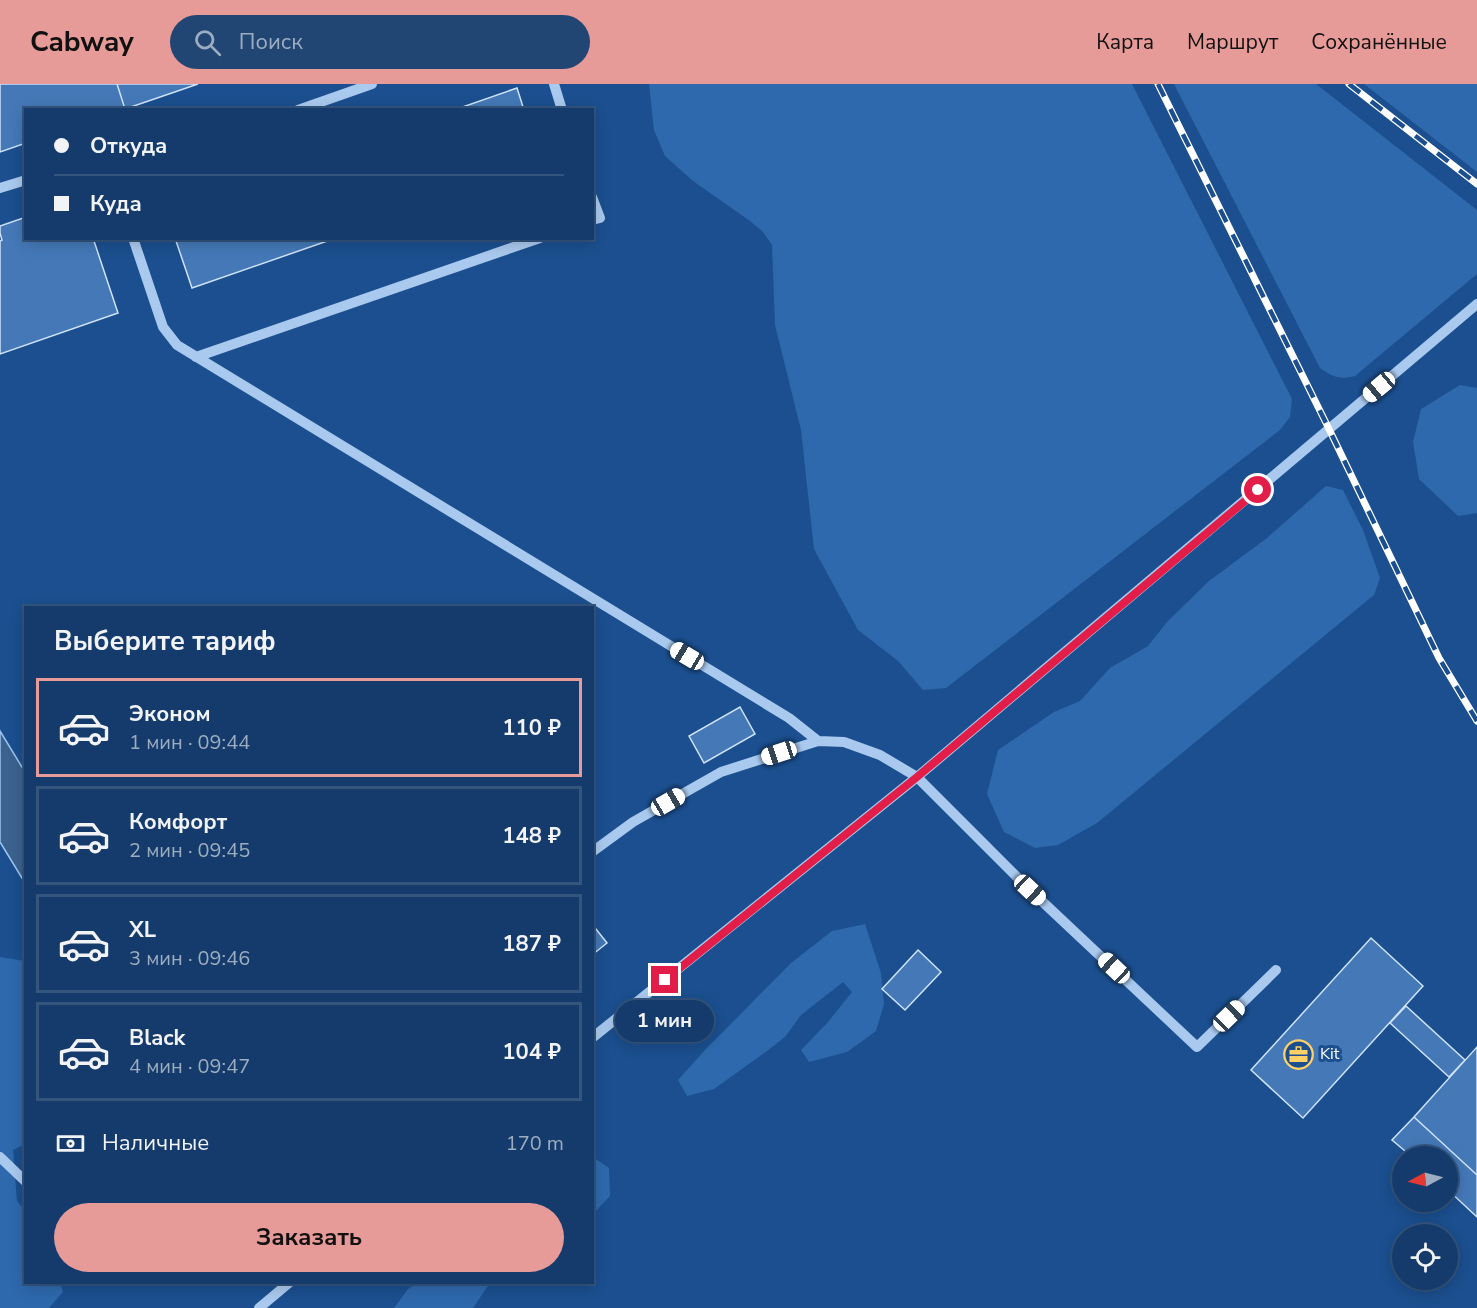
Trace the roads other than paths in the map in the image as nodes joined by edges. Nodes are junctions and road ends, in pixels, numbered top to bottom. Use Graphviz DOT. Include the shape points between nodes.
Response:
graph roads {
  1 [pos="372,84"];
  2 [pos="554,84"];
  3 [pos="304,108"];
  4 [pos="561,108"];
  5 [pos="24,181"];
  6 [pos="0,188"];
  7 [pos="594,202"];
  8 [pos="594,220"];
  9 [pos="134,240"];
  10 [pos="534,240"];
  11 [pos="1477,304"];
  12 [pos="196,357"];
  13 [pos="818,741"];
  14 [pos="917,777"];
  15 [pos="594,851"];
  16 [pos="1276,970"];
  17 [pos="594,1036"];
  18 [pos="0,1157"];
  19 [pos="24,1180"];
  20 [pos="288,1284"];
  21 [pos="259,1308"];
  1 -- 3 [label="street"];
  2 -- 4 [label="street"];
  5 -- 6 [label="street"];
  7 -- 8 [label="street" via="600,218"];
  9 -- 12 [label="street" via="163,327 177,345"];
  10 -- 12 [label="street"];
  11 -- 14 [label="street"];
  12 -- 13 [label="street" via="789,718"];
  13 -- 14 [label="street" via="844,742 880,755"];
  13 -- 15 [label="street" via="721,772 633,822"];
  14 -- 16 [label="street" via="1197,1047"];
  14 -- 17 [label="street"];
  18 -- 19 [label="street"];
  20 -- 21 [label="street"];
}
